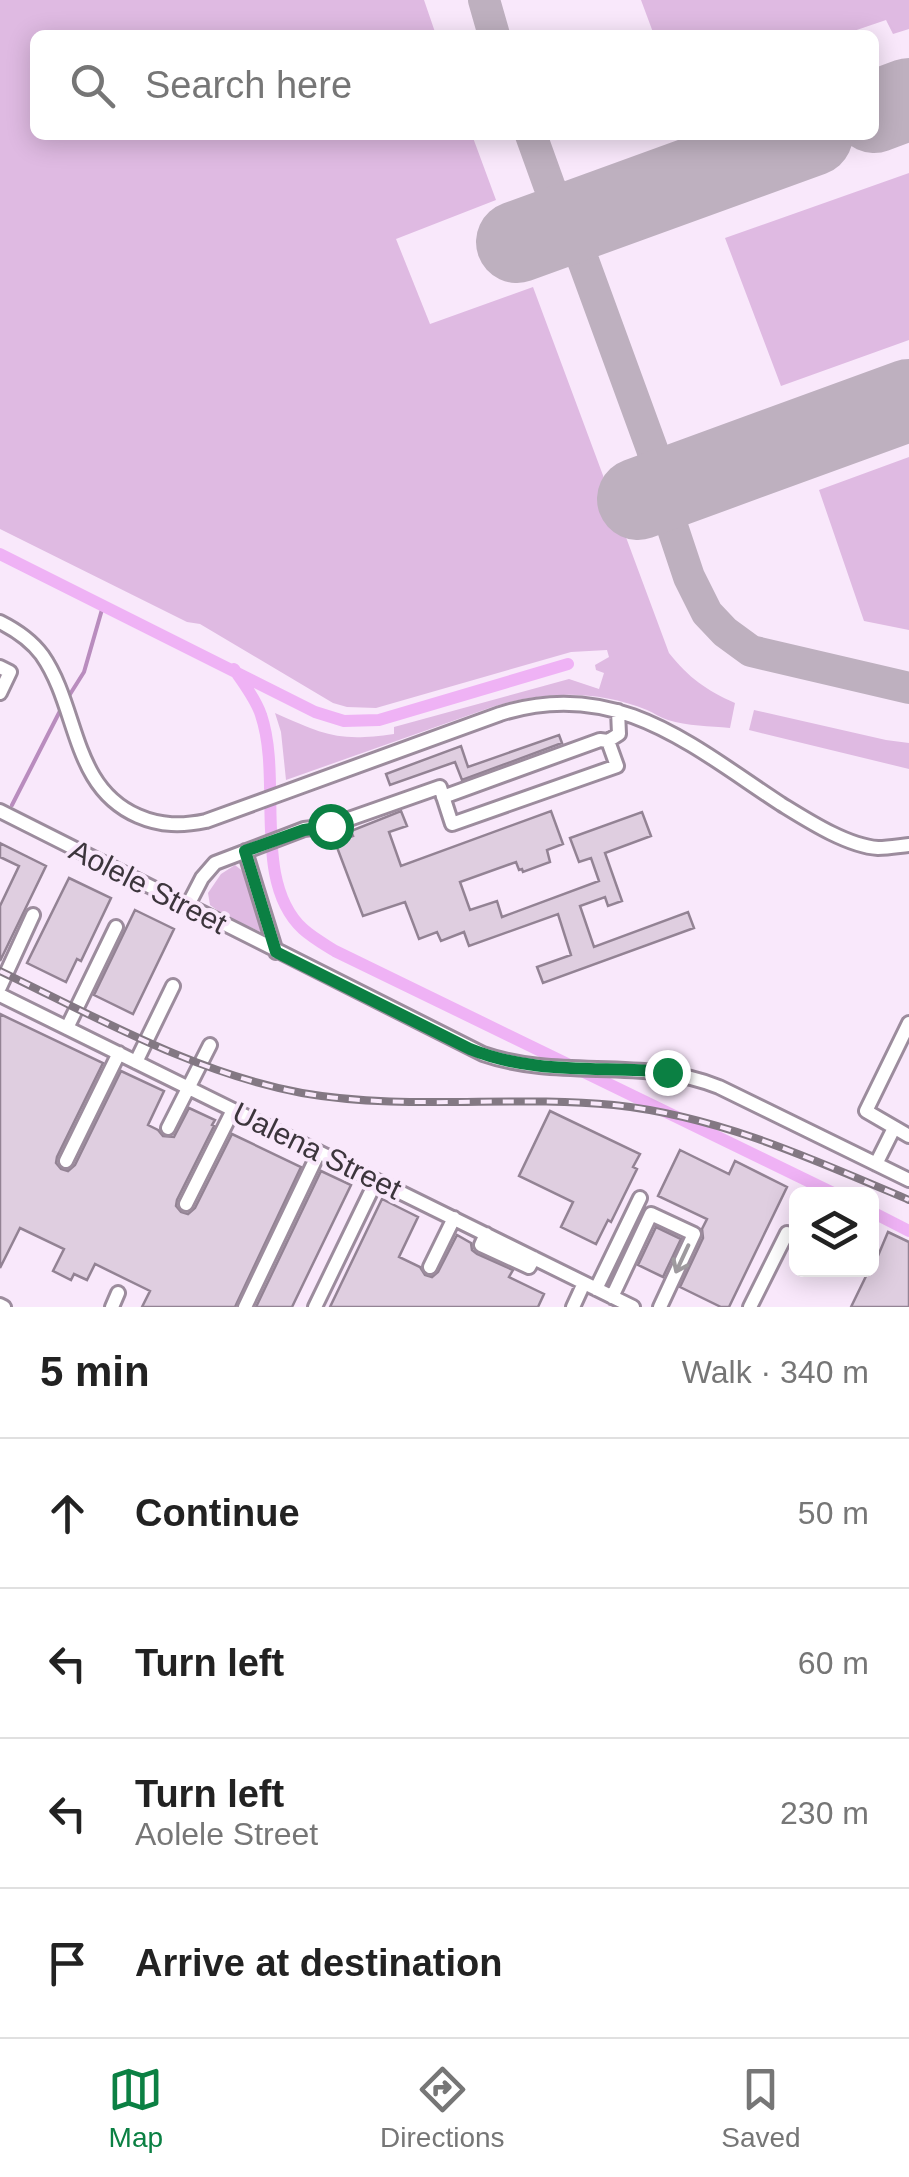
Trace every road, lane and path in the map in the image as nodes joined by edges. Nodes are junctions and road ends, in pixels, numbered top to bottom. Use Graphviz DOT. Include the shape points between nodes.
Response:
graph roads {
  1 [pos="0,622"];
  2 [pos="0,667"];
  3 [pos="0,692"];
  4 [pos="618,711"];
  5 [pos="608,742"];
  6 [pos="443,796"];
  7 [pos="0,811"];
  8 [pos="909,845"];
  9 [pos="245,851"];
  10 [pos="187,907"];
  11 [pos="33,915"];
  12 [pos="116,927"];
  13 [pos="276,952"];
  14 [pos="173,986"];
  15 [pos="0,987"];
  16 [pos="0,996"];
  17 [pos="909,1023"];
  18 [pos="67,1028"];
  19 [pos="210,1045"];
  20 [pos="119,1053"];
  21 [pos="136,1062"];
  22 [pos="188,1088"];
  23 [pos="233,1110"];
  24 [pos="168,1128"];
  25 [pos="894,1128"];
  26 [pos="909,1136"];
  27 [pos="319,1152"];
  28 [pos="66,1161"];
  29 [pos="876,1164"];
  30 [pos="909,1180"];
  31 [pos="376,1181"];
  32 [pos="640,1198"];
  33 [pos="186,1204"];
  34 [pos="454,1218"];
  35 [pos="787,1232"];
  36 [pos="430,1267"];
  37 [pos="590,1286"];
  38 [pos="118,1293"];
  39 [pos="612,1297"];
  40 [pos="112,1307"];
  41 [pos="245,1307"];
  42 [pos="315,1307"];
  43 [pos="572,1307"];
  44 [pos="633,1307"];
  45 [pos="660,1307"];
  46 [pos="750,1307"];
  1 -- 4 [label="street" via="36,648 93,779 109,798 154,822 206,821 514,710 559,703"];
  2 -- 3 [label="street" via="10,672"];
  4 -- 5 [label="street" via="619,734"];
  4 -- 8 [label="street" via="657,724 846,839 881,848"];
  5 -- 6 [label="street"];
  5 -- 6 [label="street" via="617,766 452,824"];
  6 -- 9 [label="street" via="440,787"];
  7 -- 10 [label="street, Aolele Street"];
  9 -- 10 [label="street" via="208,869"];
  9 -- 13 [label="street"];
  10 -- 13 [label="street, Aolele Street"];
  11 -- 15 [label="street"];
  12 -- 18 [label="street"];
  13 -- 29 [label="street, Aolele Street" via="497,1059 545,1068 667,1072 708,1082"];
  14 -- 21 [label="street"];
  16 -- 18 [label="street, Ualena Street"];
  17 -- 25 [label="street" via="866,1112"];
  18 -- 20 [label="street, Ualena Street"];
  19 -- 22 [label="street"];
  20 -- 21 [label="street, Ualena Street"];
  20 -- 28 [label="street"];
  21 -- 22 [label="street, Ualena Street"];
  22 -- 23 [label="street, Ualena Street"];
  22 -- 24 [label="street"];
  23 -- 27 [label="street, Ualena Street"];
  23 -- 33 [label="street"];
  25 -- 26 [label="street"];
  25 -- 29 [label="street"];
  27 -- 31 [label="street, Ualena Street"];
  27 -- 41 [label="street"];
  29 -- 30 [label="street, Aolele Street"];
  31 -- 34 [label="street, Ualena Street"];
  31 -- 42 [label="street"];
  32 -- 37 [label="street"];
  34 -- 36 [label="street"];
  34 -- 37 [label="street, Ualena Street"];
  35 -- 46 [label="street"];
  37 -- 39 [label="street, Ualena Street"];
  37 -- 43 [label="street"];
  38 -- 40 [label="street"];
  39 -- 44 [label="street, Ualena Street"];
  39 -- 45 [label="street, one-way" via="651,1214 694,1234"];
}
